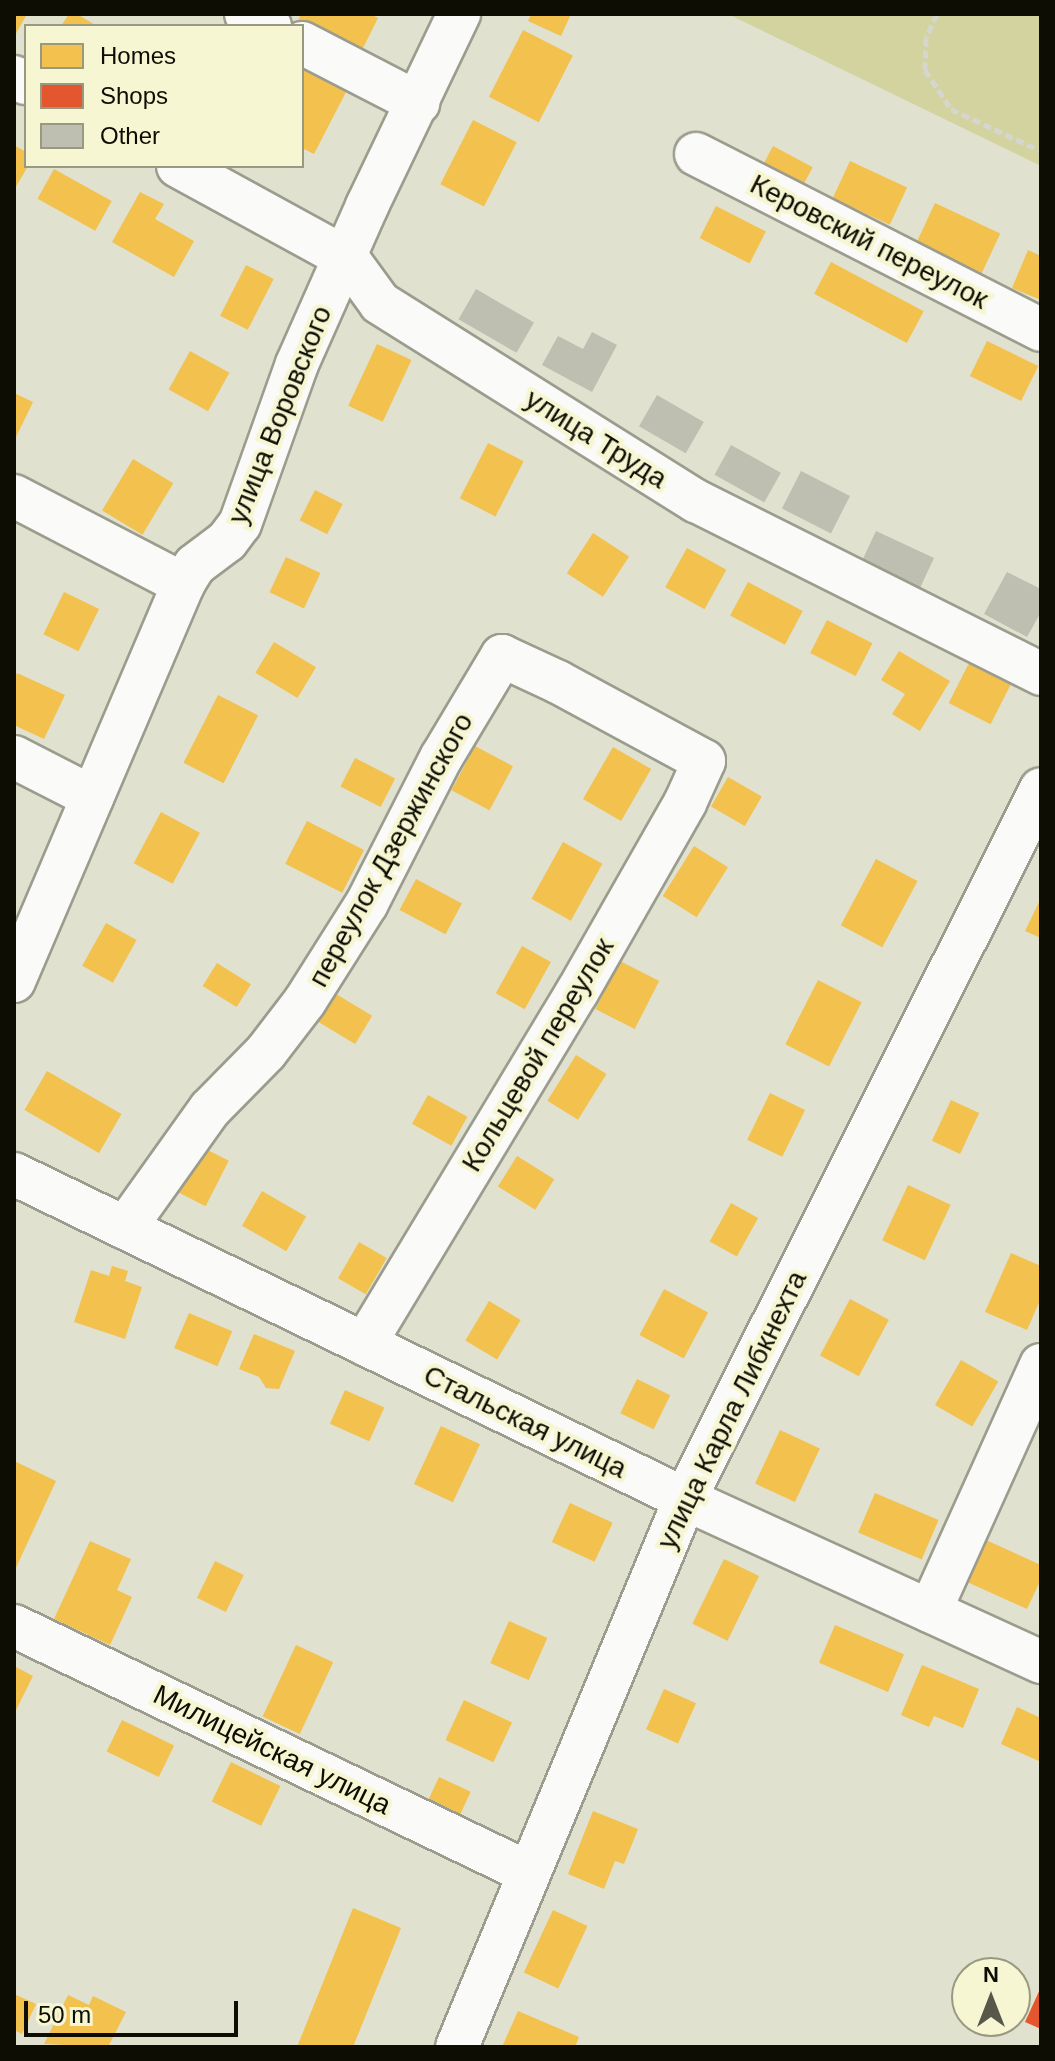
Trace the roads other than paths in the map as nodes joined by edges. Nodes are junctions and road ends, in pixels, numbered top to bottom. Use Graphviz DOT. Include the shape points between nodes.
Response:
graph roads {
  1 [pos="246,14"];
  2 [pos="459,14"];
  3 [pos="266,24"];
  4 [pos="304,44"];
  5 [pos="418,103"];
  6 [pos="696,154"];
  7 [pos="182,168"];
  8 [pos="345,257"];
  9 [pos="1041,330"];
  10 [pos="14,496"];
  11 [pos="183,584"];
  12 [pos="1041,674"];
  13 [pos="14,757"];
  14 [pos="704,761"];
  15 [pos="1041,789"];
  16 [pos="92,797"];
  17 [pos="14,981"];
  18 [pos="14,1174"];
  19 [pos="125,1228"];
  20 [pos="365,1344"];
  21 [pos="1041,1365"];
  22 [pos="685,1499"];
  23 [pos="930,1611"];
  24 [pos="14,1626"];
  25 [pos="1041,1662"];
  26 [pos="529,1873"];
  27 [pos="457,2047"];
  1 -- 3 [label="street"];
  2 -- 5 [label="street, улица Воровского"];
  4 -- 5 [label="street"];
  5 -- 8 [label="street, улица Воровского"];
  6 -- 9 [label="street, Керовский переулок"];
  7 -- 8 [label="street, улица Труда"];
  8 -- 11 [label="street, улица Воровского" via="297,364 240,524 195,565"];
  8 -- 12 [label="street, улица Труда" via="380,303 696,501"];
  10 -- 11 [label="street"];
  11 -- 16 [label="street, улица Воровского"];
  13 -- 16 [label="street"];
  14 -- 19 [label="street, переулок Дзержинского" via="502,656 441,758 367,903 305,1001 266,1052 210,1109"];
  14 -- 20 [label="street, Кольцевой переулок" via="577,992"];
  15 -- 22 [label="street, улица Карла Либкнехта"];
  16 -- 17 [label="street, улица Воровского"];
  18 -- 19 [label="street, Стальская улица"];
  19 -- 20 [label="street, Стальская улица"];
  20 -- 22 [label="street, Стальская улица"];
  21 -- 23 [label="street"];
  22 -- 23 [label="street, Стальская улица"];
  22 -- 26 [label="street, улица Карла Либкнехта"];
  23 -- 25 [label="street, Стальская улица"];
  24 -- 26 [label="street, Милицейская улица"];
  26 -- 27 [label="street, улица Карла Либкнехта"];
}
